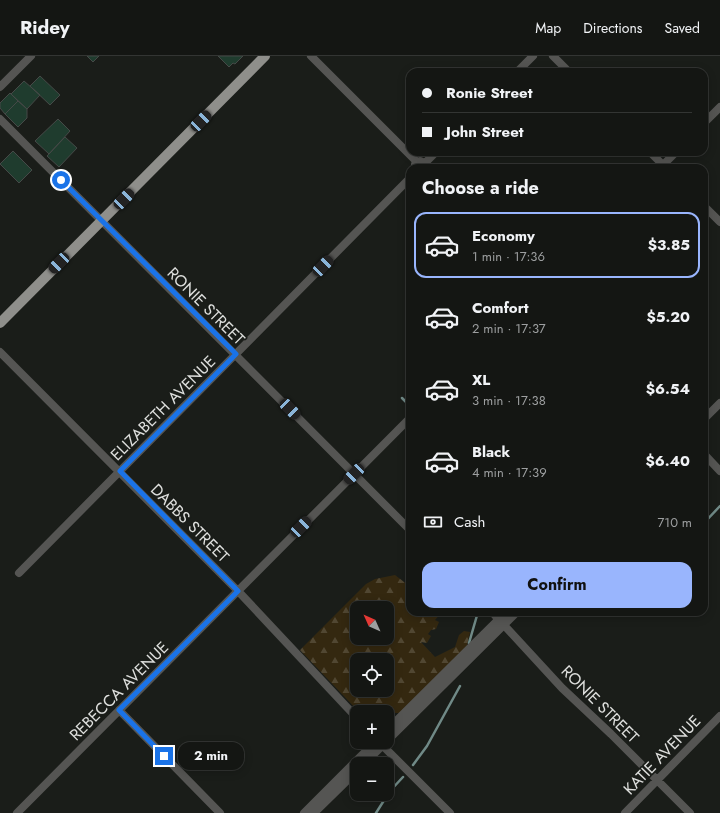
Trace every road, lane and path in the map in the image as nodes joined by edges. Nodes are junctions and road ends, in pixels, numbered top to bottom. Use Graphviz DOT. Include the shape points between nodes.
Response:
graph roads {
  1 [pos="31,56"];
  2 [pos="265,56"];
  3 [pos="311,56"];
  4 [pos="533,56"];
  5 [pos="553,56"];
  6 [pos="521,68"];
  7 [pos="565,68"];
  8 [pos="0,87"];
  9 [pos="720,107"];
  10 [pos="0,119"];
  11 [pos="708,119"];
  12 [pos="406,150"];
  13 [pos="412,156"];
  14 [pos="431,156"];
  15 [pos="653,156"];
  16 [pos="673,156"];
  17 [pos="420,164"];
  18 [pos="422,164"];
  19 [pos="660,164"];
  20 [pos="666,164"];
  21 [pos="406,182"];
  22 [pos="708,210"];
  23 [pos="101,221"];
  24 [pos="720,222"];
  25 [pos="0,323"];
  26 [pos="0,352"];
  27 [pos="236,354"];
  28 [pos="720,403"];
  29 [pos="708,415"];
  30 [pos="406,422"];
  31 [pos="708,458"];
  32 [pos="120,471"];
  33 [pos="720,471"];
  34 [pos="354,474"];
  35 [pos="406,526"];
  36 [pos="19,573"];
  37 [pos="238,591"];
  38 [pos="496,616"];
  39 [pos="504,616"];
  40 [pos="511,616"];
  41 [pos="502,622"];
  42 [pos="119,710"];
  43 [pos="350,711"];
  44 [pos="719,721"];
  45 [pos="394,723"];
  46 [pos="394,730"];
  47 [pos="374,749"];
  48 [pos="376,749"];
  49 [pos="389,749"];
  50 [pos="370,757"];
  51 [pos="350,777"];
  52 [pos="657,780"];
  53 [pos="17,813"];
  54 [pos="220,813"];
  55 [pos="304,813"];
  56 [pos="314,813"];
  57 [pos="450,813"];
  58 [pos="625,813"];
  59 [pos="690,813"];
  1 -- 8 [label="street"];
  2 -- 23 [label="main road"];
  3 -- 12 [label="street"];
  4 -- 6 [label="street"];
  5 -- 7 [label="street"];
  9 -- 11 [label="street"];
  10 -- 23 [label="street, RONIE STREET"];
  13 -- 17 [label="street"];
  14 -- 18 [label="street"];
  15 -- 19 [label="street"];
  16 -- 20 [label="street"];
  21 -- 27 [label="street, ELIZABETH AVENUE"];
  22 -- 24 [label="street"];
  23 -- 25 [label="main road"];
  23 -- 27 [label="street, RONIE STREET"];
  26 -- 32 [label="street, DABBS STREET"];
  27 -- 32 [label="street, ELIZABETH AVENUE"];
  27 -- 34 [label="street, RONIE STREET"];
  28 -- 29 [label="street"];
  30 -- 34 [label="street, REBECCA AVENUE"];
  31 -- 33 [label="street"];
  32 -- 36 [label="street, ELIZABETH AVENUE"];
  32 -- 37 [label="street, DABBS STREET"];
  34 -- 35 [label="street, RONIE STREET"];
  34 -- 37 [label="street, REBECCA AVENUE"];
  37 -- 42 [label="street, REBECCA AVENUE"];
  37 -- 43 [label="street, DABBS STREET"];
  38 -- 41 [label="street, RONIE STREET"];
  39 -- 41 [label="street"];
  40 -- 41 [label="street"];
  41 -- 45 [label="street"];
  41 -- 46 [label="street"];
  41 -- 52 [label="street, RONIE STREET" via="562,688"];
  42 -- 53 [label="street, REBECCA AVENUE"];
  42 -- 54 [label="street"];
  44 -- 52 [label="street, KATIE AVENUE"];
  47 -- 55 [label="street"];
  48 -- 50 [label="street"];
  49 -- 57 [label="street"];
  51 -- 56 [label="street"];
  52 -- 58 [label="street, KATIE AVENUE"];
  52 -- 59 [label="street, RONIE STREET"];
}
